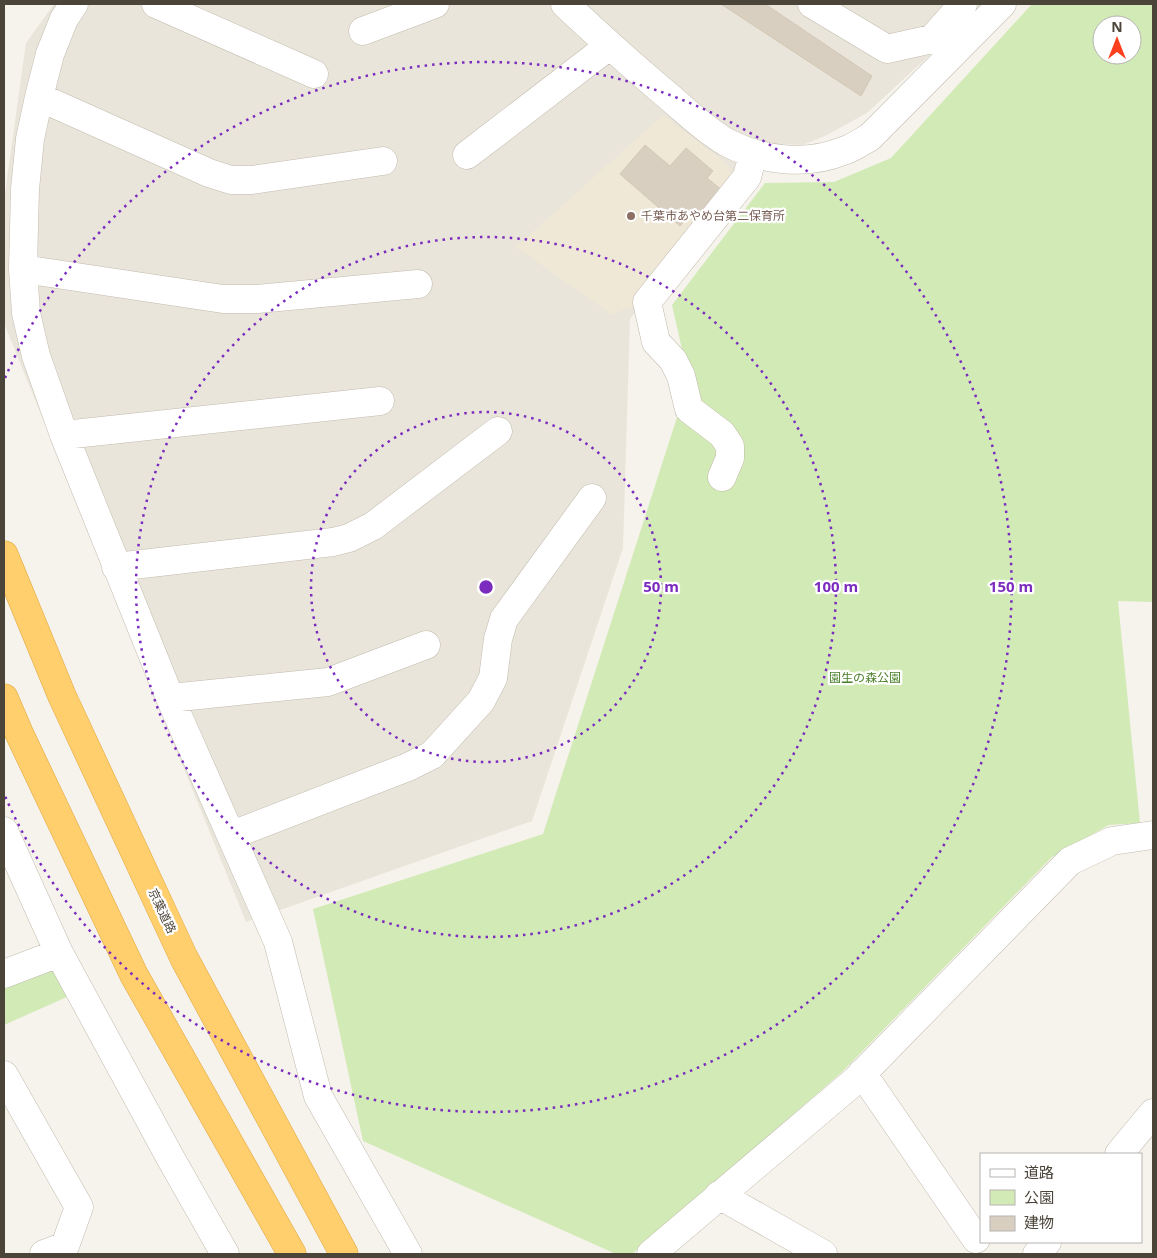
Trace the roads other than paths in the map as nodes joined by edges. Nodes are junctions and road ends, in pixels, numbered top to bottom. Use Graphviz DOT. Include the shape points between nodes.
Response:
graph roads {
  1 [pos="74,4"];
  2 [pos="156,4"];
  3 [pos="435,4"];
  4 [pos="565,4"];
  5 [pos="812,4"];
  6 [pos="963,4"];
  7 [pos="1002,4"];
  8 [pos="363,31"];
  9 [pos="609,46"];
  10 [pos="314,74"];
  11 [pos="38,97"];
  12 [pos="753,153"];
  13 [pos="467,155"];
  14 [pos="383,161"];
  15 [pos="23,268"];
  16 [pos="418,284"];
  17 [pos="380,400"];
  18 [pos="498,431"];
  19 [pos="64,435"];
  20 [pos="722,477"];
  21 [pos="592,498"];
  22 [pos="4,555"];
  23 [pos="116,567"];
  24 [pos="426,646"];
  25 [pos="4,698"];
  26 [pos="170,698"];
  27 [pos="4,830"];
  28 [pos="232,835"];
  29 [pos="1153,836"];
  30 [pos="59,953"];
  31 [pos="4,974"];
  32 [pos="862,1073"];
  33 [pos="4,1075"];
  34 [pos="1153,1113"];
  35 [pos="1121,1153"];
  36 [pos="718,1195"];
  37 [pos="976,1240"];
  38 [pos="1046,1243"];
  39 [pos="44,1254"];
  40 [pos="225,1254"];
  41 [pos="292,1254"];
  42 [pos="344,1254"];
  43 [pos="408,1254"];
  44 [pos="651,1254"];
  45 [pos="823,1254"];
  46 [pos="1037,1254"];
  1 -- 11 [label="street" via="64,19 50,54"];
  2 -- 10 [label="street"];
  3 -- 8 [label="street"];
  4 -- 9 [label="street"];
  5 -- 6 [label="street" via="888,49 932,39"];
  7 -- 12 [label="street" via="870,137 844,151 814,160 786,160"];
  9 -- 12 [label="street" via="705,127 726,142"];
  9 -- 13 [label="street"];
  11 -- 14 [label="street" via="230,180 252,180"];
  11 -- 15 [label="street" via="25,188"];
  12 -- 20 [label="street" via="747,177 647,302 656,342 673,360 681,376 689,409 722,434 730,446 730,458"];
  15 -- 16 [label="street" via="223,299 257,299"];
  15 -- 19 [label="street" via="26,313 36,356"];
  17 -- 19 [label="street"];
  18 -- 23 [label="street" via="374,526 349,538"];
  19 -- 23 [label="street"];
  21 -- 28 [label="street" via="504,619 493,678 481,701 432,755"];
  22 -- 42 [label="highway, 京葉道路" via="62,696 184,958"];
  23 -- 26 [label="street"];
  24 -- 26 [label="street" via="328,682"];
  25 -- 41 [label="highway" via="134,975"];
  26 -- 28 [label="street"];
  27 -- 30 [label="street"];
  28 -- 43 [label="street" via="278,942 318,1096"];
  29 -- 32 [label="street" via="1112,841 1070,861"];
  30 -- 31 [label="street"];
  30 -- 40 [label="street"];
  32 -- 36 [label="street"];
  32 -- 37 [label="street"];
  33 -- 39 [label="street" via="79,1207 65,1246"];
  34 -- 35 [label="street"];
  36 -- 44 [label="street"];
  36 -- 45 [label="street"];
  38 -- 46 [label="street"];
}
